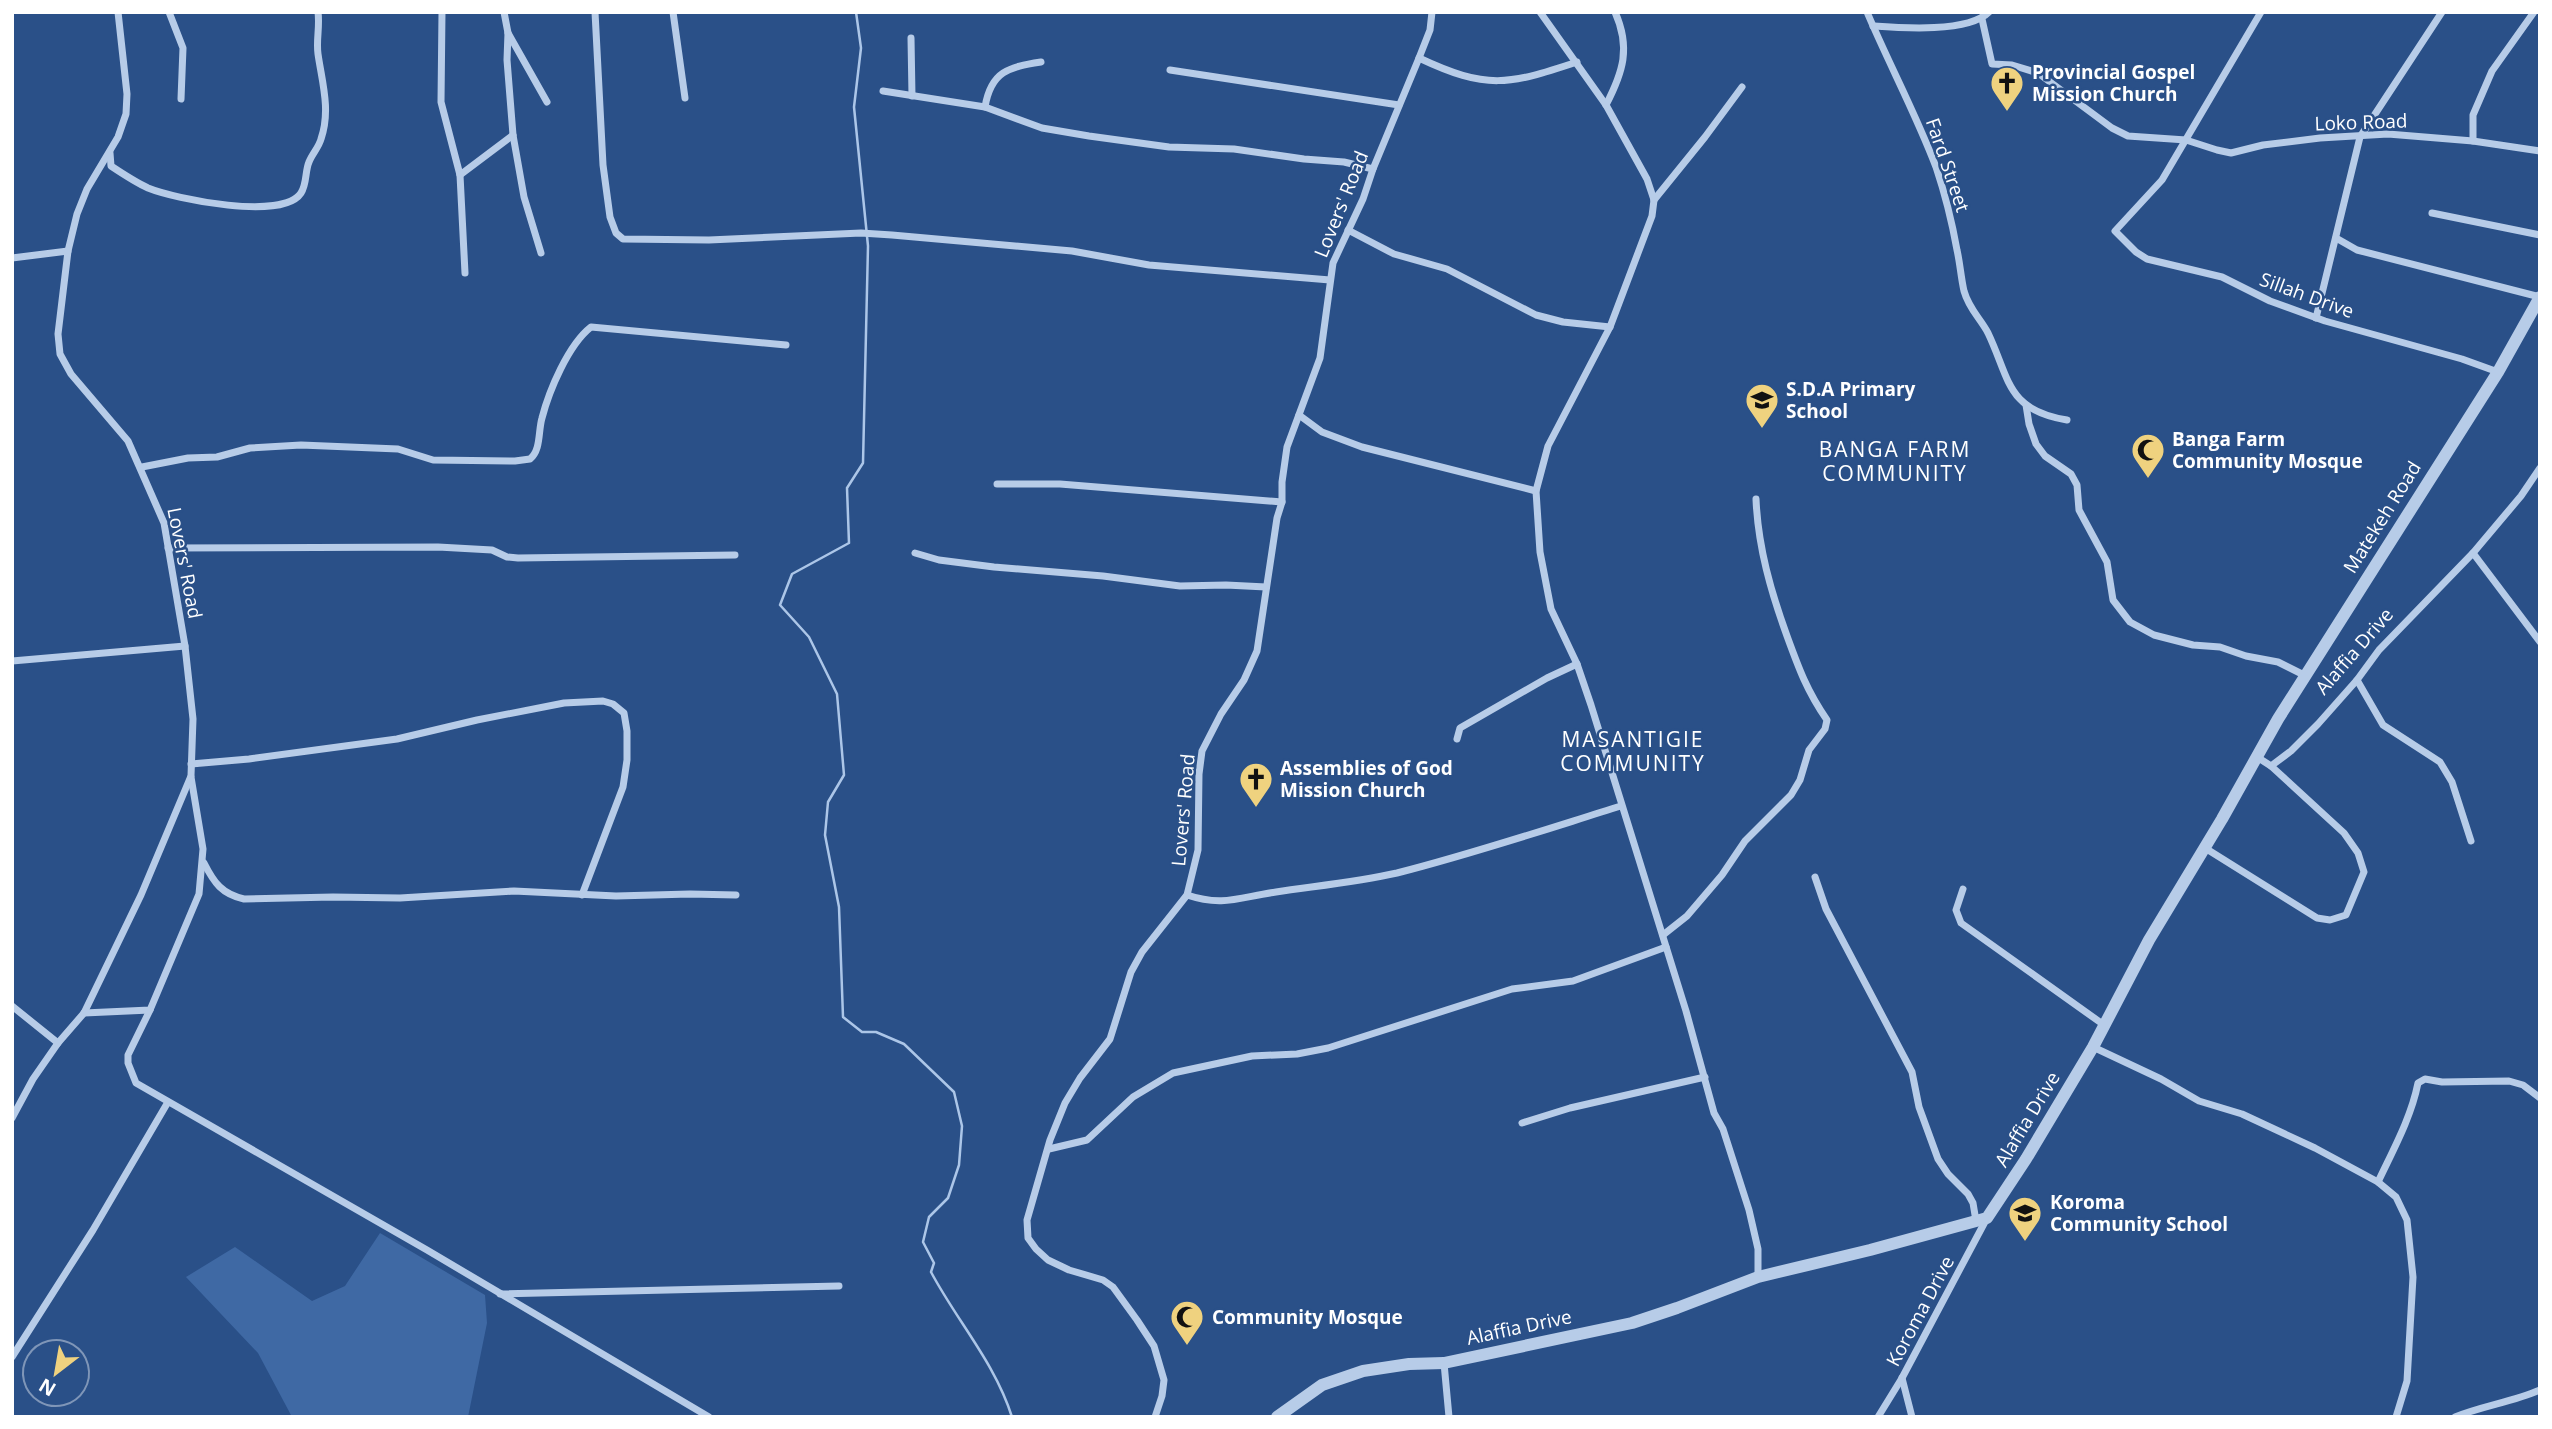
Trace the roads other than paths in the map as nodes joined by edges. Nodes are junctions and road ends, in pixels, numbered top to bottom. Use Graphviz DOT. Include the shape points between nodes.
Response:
graph roads {
  1 [pos="118,12"];
  2 [pos="169,12"];
  3 [pos="318,12"];
  4 [pos="442,12"];
  5 [pos="504,12"];
  6 [pos="595,12"];
  7 [pos="673,12"];
  8 [pos="1432,12"];
  9 [pos="1541,12"];
  10 [pos="1615,12"];
  11 [pos="1867,12"];
  12 [pos="2261,12"];
  13 [pos="2442,12"];
  14 [pos="2534,12"];
  15 [pos="1985,15"];
  16 [pos="1873,26"];
  17 [pos="508,33"];
  18 [pos="911,38"];
  19 [pos="1419,58"];
  20 [pos="1041,62"];
  21 [pos="1577,62"];
  22 [pos="1170,70"];
  23 [pos="1742,86"];
  24 [pos="883,92"];
  25 [pos="912,96"];
  26 [pos="685,98"];
  27 [pos="181,99"];
  28 [pos="547,102"];
  29 [pos="1399,105"];
  30 [pos="1606,105"];
  31 [pos="985,107"];
  32 [pos="513,135"];
  33 [pos="2360,137"];
  34 [pos="2186,139"];
  35 [pos="2473,141"];
  36 [pos="2540,151"];
  37 [pos="110,153"];
  38 [pos="1373,169"];
  39 [pos="460,175"];
  40 [pos="1654,200"];
  41 [pos="2432,213"];
  42 [pos="1348,230"];
  43 [pos="2540,235"];
  44 [pos="2336,238"];
  45 [pos="68,251"];
  46 [pos="541,253"];
  47 [pos="12,257"];
  48 [pos="466,273"];
  49 [pos="1330,279"];
  50 [pos="2540,297"];
  51 [pos="2316,318"];
  52 [pos="1610,327"];
  53 [pos="786,345"];
  54 [pos="2498,372"];
  55 [pos="2026,405"];
  56 [pos="1299,415"];
  57 [pos="2067,420"];
  58 [pos="142,467"];
  59 [pos="2540,468"];
  60 [pos="997,484"];
  61 [pos="1536,491"];
  62 [pos="1756,499"];
  63 [pos="1282,502"];
  64 [pos="168,548"];
  65 [pos="915,553"];
  66 [pos="2473,553"];
  67 [pos="735,555"];
  68 [pos="1266,587"];
  69 [pos="2540,642"];
  70 [pos="185,646"];
  71 [pos="12,661"];
  72 [pos="1577,664"];
  73 [pos="2306,676"];
  74 [pos="2357,680"];
  75 [pos="1457,738"];
  76 [pos="2257,757"];
  77 [pos="191,764"];
  78 [pos="2271,766"];
  79 [pos="191,776"];
  80 [pos="1622,806"];
  81 [pos="2471,841"];
  82 [pos="2205,848"];
  83 [pos="204,863"];
  84 [pos="1815,877"];
  85 [pos="1963,889"];
  86 [pos="582,895"];
  87 [pos="736,895"];
  88 [pos="1187,895"];
  89 [pos="1662,936"];
  90 [pos="1666,947"];
  91 [pos="12,1006"];
  92 [pos="150,1010"];
  93 [pos="84,1013"];
  94 [pos="2104,1025"];
  95 [pos="58,1044"];
  96 [pos="2093,1047"];
  97 [pos="1705,1077"];
  98 [pos="2540,1098"];
  99 [pos="168,1102"];
  100 [pos="12,1118"];
  101 [pos="1522,1123"];
  102 [pos="1049,1149"];
  103 [pos="2378,1182"];
  104 [pos="1982,1220"];
  105 [pos="1758,1276"];
  106 [pos="839,1286"];
  107 [pos="499,1294"];
  108 [pos="12,1357"];
  109 [pos="1444,1363"];
  110 [pos="1902,1378"];
  111 [pos="2540,1390"];
  112 [pos="709,1417"];
  113 [pos="1155,1417"];
  114 [pos="1277,1417"];
  115 [pos="1449,1417"];
  116 [pos="1878,1417"];
  117 [pos="1912,1417"];
  118 [pos="2396,1417"];
  119 [pos="2455,1417"];
  1 -- 37 [label="street, Lovers' Road" via="128,104"];
  2 -- 27 [label="street" via="183,48"];
  3 -- 37 [label="street" via="318,51 326,93 322,138 308,163 303,191 295,200 248,207 167,195 111,166"];
  4 -- 39 [label="street" via="440,102"];
  5 -- 17 [label="street"];
  6 -- 49 [label="street" via="603,165 610,216 623,239 892,234 1072,251 1149,265"];
  7 -- 26 [label="street"];
  8 -- 19 [label="street, Lovers' Road"];
  9 -- 21 [label="street"];
  10 -- 30 [label="street" via="1621,25 1624,63"];
  11 -- 16 [label="street, Fard Street"];
  12 -- 34 [label="street"];
  13 -- 33 [label="street"];
  14 -- 35 [label="street" via="2492,71 2473,115"];
  15 -- 16 [label="street" via="1950,26"];
  15 -- 34 [label="street, Loko Road" via="1992,64 2038,73 2128,136"];
  16 -- 55 [label="street, Fard Street" via="1937,170 1972,312 1987,330 2015,396"];
  17 -- 28 [label="street"];
  17 -- 32 [label="street"];
  18 -- 25 [label="street"];
  19 -- 21 [label="street" via="1452,73 1510,82"];
  19 -- 29 [label="street, Lovers' Road"];
  20 -- 31 [label="street" via="1012,66 991,85"];
  21 -- 30 [label="street"];
  22 -- 29 [label="street"];
  23 -- 40 [label="street"];
  24 -- 25 [label="street"];
  25 -- 31 [label="street"];
  29 -- 38 [label="street, Lovers' Road"];
  30 -- 40 [label="street"];
  31 -- 38 [label="street" via="1042,128 1089,136 1169,147 1234,149"];
  32 -- 39 [label="street"];
  32 -- 46 [label="street" via="524,197"];
  33 -- 34 [label="street, Loko Road" via="2263,145 2231,153"];
  33 -- 35 [label="street, Loko Road" via="2388,134"];
  33 -- 44 [label="street"];
  34 -- 51 [label="street, Sillah Drive" via="2162,180 2115,231 2147,259 2222,277"];
  35 -- 36 [label="street, Loko Road"];
  37 -- 45 [label="street, Lovers' Road" via="82,202"];
  38 -- 42 [label="street, Lovers' Road"];
  39 -- 48 [label="street"];
  40 -- 52 [label="street" via="1653,216"];
  41 -- 43 [label="street"];
  42 -- 49 [label="street, Lovers' Road"];
  42 -- 52 [label="street" via="1394,254 1447,269 1536,315"];
  44 -- 50 [label="street" via="2357,250"];
  44 -- 51 [label="street"];
  45 -- 47 [label="street"];
  45 -- 58 [label="street, Lovers' Road" via="58,334 61,354 77,383 128,441"];
  49 -- 56 [label="street, Lovers' Road" via="1321,358"];
  50 -- 54 [label="street, Matekeh Road"];
  51 -- 54 [label="street, Sillah Drive"];
  52 -- 61 [label="street" via="1548,446"];
  53 -- 58 [label="street" via="591,327 559,373 541,420 537,450 530,459 433,460 398,449 301,445"];
  54 -- 73 [label="street, Matekeh Road"];
  55 -- 57 [label="street"];
  55 -- 73 [label="street" via="2036,444 2071,474 2077,485 2079,510 2107,562 2113,600 2130,622 2154,635 2278,662"];
  56 -- 61 [label="street" via="1314,428 1362,447"];
  56 -- 63 [label="street, Lovers' Road" via="1285,457"];
  58 -- 64 [label="street, Lovers' Road" via="164,523"];
  59 -- 66 [label="street, Alaffia Drive"];
  60 -- 63 [label="street" via="1060,484"];
  61 -- 72 [label="street" via="1540,552 1551,609"];
  62 -- 89 [label="street" via="1773,596 1801,677 1827,720 1791,795 1745,841 1687,916"];
  63 -- 68 [label="street, Lovers' Road"];
  64 -- 67 [label="street" via="439,547 492,550 518,558"];
  64 -- 70 [label="street, Lovers' Road"];
  65 -- 68 [label="street" via="994,568 1180,586"];
  66 -- 69 [label="street"];
  66 -- 74 [label="street, Alaffia Drive" via="2388,640"];
  68 -- 88 [label="street, Lovers' Road" via="1252,664 1202,751 1198,850"];
  70 -- 71 [label="street"];
  70 -- 77 [label="street, Lovers' Road" via="193,719"];
  72 -- 75 [label="street" via="1460,727"];
  72 -- 80 [label="street"];
  73 -- 76 [label="street, Matekeh Road"];
  74 -- 78 [label="street, Alaffia Drive" via="2291,751"];
  74 -- 81 [label="street" via="2383,725 2440,762 2452,782"];
  76 -- 78 [label="street"];
  76 -- 82 [label="street, Alaffia Drive"];
  77 -- 79 [label="street, Lovers' Road"];
  77 -- 86 [label="street" via="397,740 564,703 613,704 624,713 627,731 623,787"];
  78 -- 82 [label="street" via="2344,833 2358,853 2364,872 2346,915 2317,918"];
  79 -- 83 [label="street"];
  79 -- 93 [label="street, Lovers' Road"];
  80 -- 88 [label="street" via="1460,856 1332,886 1224,901"];
  80 -- 89 [label="street"];
  82 -- 94 [label="street, Alaffia Drive"];
  83 -- 86 [label="street" via="217,887 244,900 514,891"];
  83 -- 92 [label="street" via="195,905"];
  84 -- 104 [label="street" via="1826,909 1912,1072 1938,1159 1968,1194"];
  85 -- 94 [label="street" via="1956,910 1961,923"];
  86 -- 87 [label="street"];
  88 -- 102 [label="street, Lovers' Road" via="1131,972 1110,1039 1065,1104"];
  89 -- 90 [label="street"];
  90 -- 97 [label="street"];
  90 -- 102 [label="street" via="1573,981 1512,989 1328,1048 1252,1056 1173,1073 1133,1097 1087,1140"];
  91 -- 95 [label="street"];
  92 -- 93 [label="street"];
  92 -- 99 [label="street" via="128,1063 136,1083"];
  93 -- 95 [label="street, Lovers' Road"];
  94 -- 96 [label="street, Alaffia Drive"];
  95 -- 100 [label="street, Lovers' Road"];
  96 -- 103 [label="street"];
  96 -- 104 [label="street, Alaffia Drive" via="2026,1159"];
  97 -- 101 [label="street"];
  97 -- 105 [label="street" via="1749,1210 1758,1249"];
  98 -- 103 [label="street" via="2509,1081 2425,1079 2418,1083 2402,1132"];
  99 -- 107 [label="street"];
  99 -- 108 [label="street"];
  102 -- 113 [label="street, Lovers' Road" via="1027,1220 1028,1238 1048,1260 1103,1280 1122,1296 1159,1359 1164,1389"];
  103 -- 118 [label="street" via="2396,1197 2407,1220 2413,1277 2407,1381"];
  104 -- 105 [label="street, Alaffia Drive"];
  104 -- 110 [label="street, Koroma Drive"];
  105 -- 109 [label="street, Alaffia Drive" via="1632,1323"];
  106 -- 107 [label="street"];
  107 -- 112 [label="street"];
  109 -- 114 [label="street, Alaffia Drive" via="1409,1364 1342,1377 1322,1385"];
  109 -- 115 [label="street"];
  110 -- 116 [label="street, Koroma Drive"];
  110 -- 117 [label="street"];
  111 -- 119 [label="street"];
}
